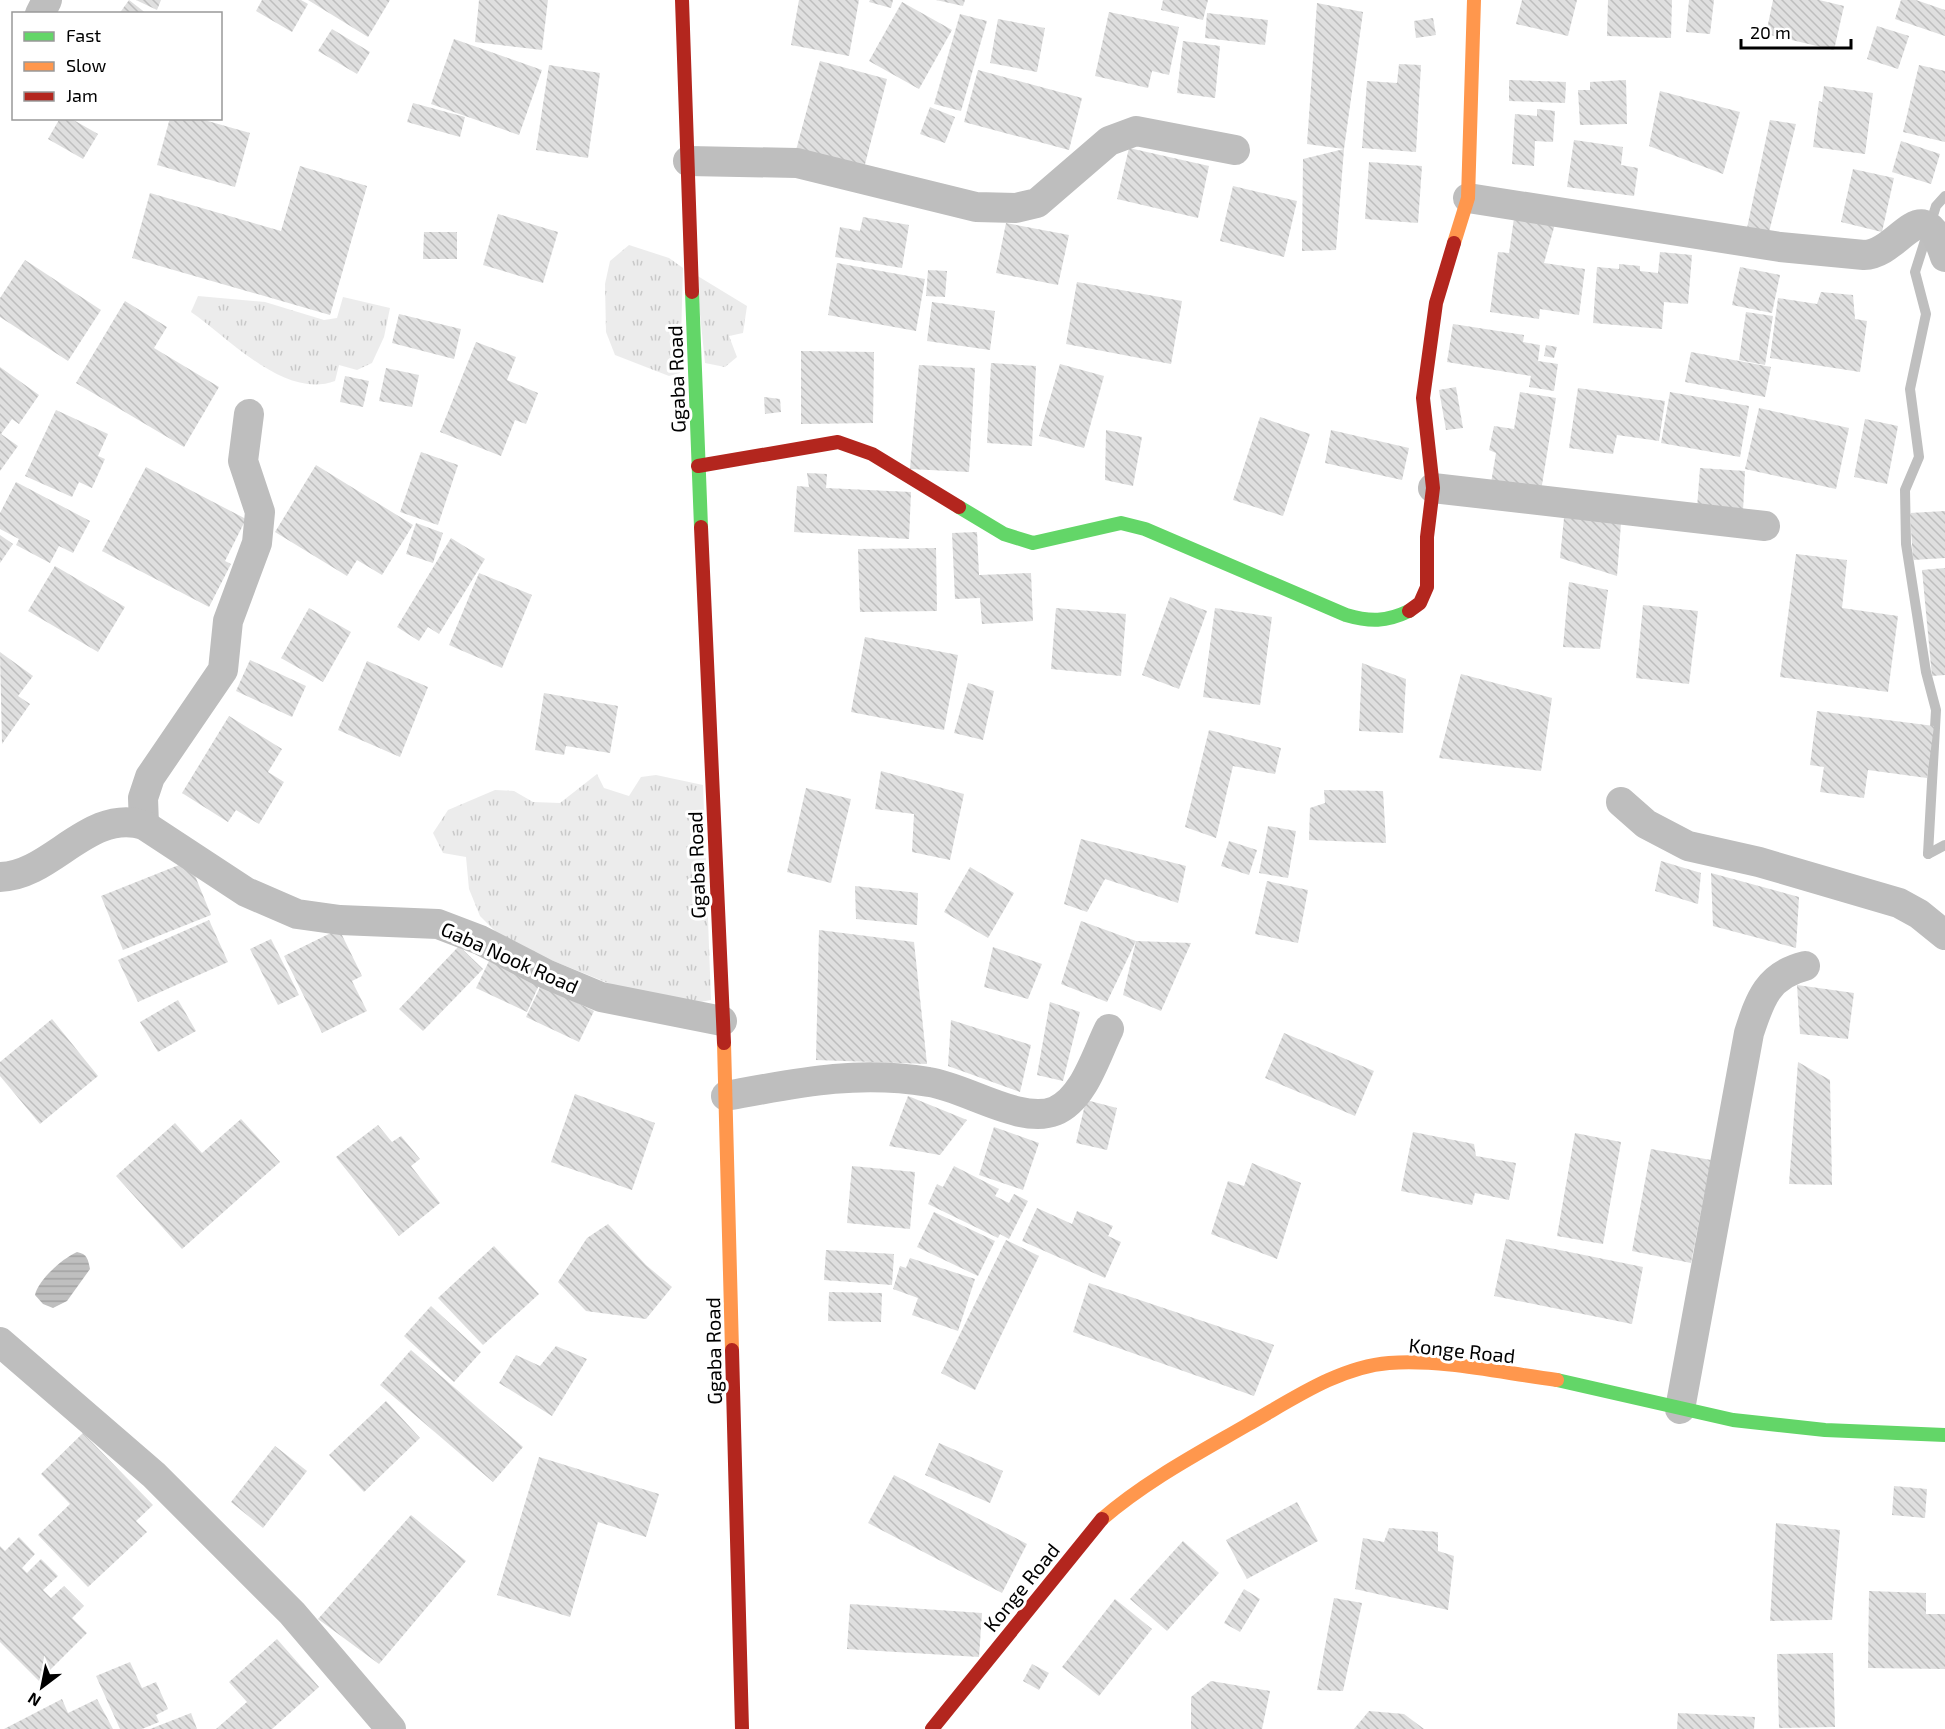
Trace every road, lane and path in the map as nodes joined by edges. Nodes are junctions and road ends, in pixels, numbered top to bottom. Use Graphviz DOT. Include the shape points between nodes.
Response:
graph roads {
  1 [pos="682,0"];
  2 [pos="1474,0"];
  3 [pos="1235,150"];
  4 [pos="688,161"];
  5 [pos="1468,198"];
  6 [pos="1945,257"];
  7 [pos="249,414"];
  8 [pos="698,466"];
  9 [pos="1433,488"];
  10 [pos="1765,526"];
  11 [pos="1621,802"];
  12 [pos="144,825"];
  13 [pos="0,877"];
  14 [pos="1945,935"];
  15 [pos="1805,966"];
  16 [pos="722,1021"];
  17 [pos="1109,1029"];
  18 [pos="726,1096"];
  19 [pos="0,1342"];
  20 [pos="1680,1409"];
  21 [pos="1945,1434"];
  22 [pos="391,1729"];
  23 [pos="742,1729"];
  24 [pos="932,1729"];
  1 -- 4 [label="street, Ggaba Road"];
  2 -- 5 [label="street"];
  3 -- 4 [label="street" via="1136,130 1109,141 1036,203 1016,208 976,207 797,163"];
  4 -- 8 [label="street, Ggaba Road"];
  5 -- 6 [label="street" via="1780,248 1864,255 1875,254 1918,224 1930,227"];
  5 -- 9 [label="street" via="1436,303 1423,398"];
  7 -- 12 [label="street" via="243,461 260,512 257,543 228,621 223,670 150,777 143,798"];
  8 -- 9 [label="street" via="838,442 872,454 1004,534 1033,543 1113,524 1137,527 1366,621 1384,621 1420,603 1427,587 1427,537"];
  8 -- 16 [label="street, Ggaba Road"];
  9 -- 10 [label="street"];
  11 -- 14 [label="street" via="1646,824 1688,846 1759,862 1899,903"];
  12 -- 13 [label="street, Gaba Nook Road" via="129,820 104,825 22,872"];
  12 -- 16 [label="street, Gaba Nook Road" via="246,892 297,914 438,924 601,997"];
  15 -- 20 [label="street" via="1786,971 1771,985 1749,1033"];
  16 -- 18 [label="street, Ggaba Road"];
  17 -- 18 [label="street" via="1076,1096 1056,1111 1034,1115 960,1089 872,1077 821,1078"];
  18 -- 23 [label="street, Ggaba Road"];
  19 -- 22 [label="street" via="154,1475 292,1612"];
  20 -- 21 [label="street, Konge Road" via="1733,1420 1825,1430"];
  20 -- 24 [label="street, Konge Road" via="1563,1381 1419,1362 1359,1369 1320,1384 1160,1475 1096,1524"];
}
